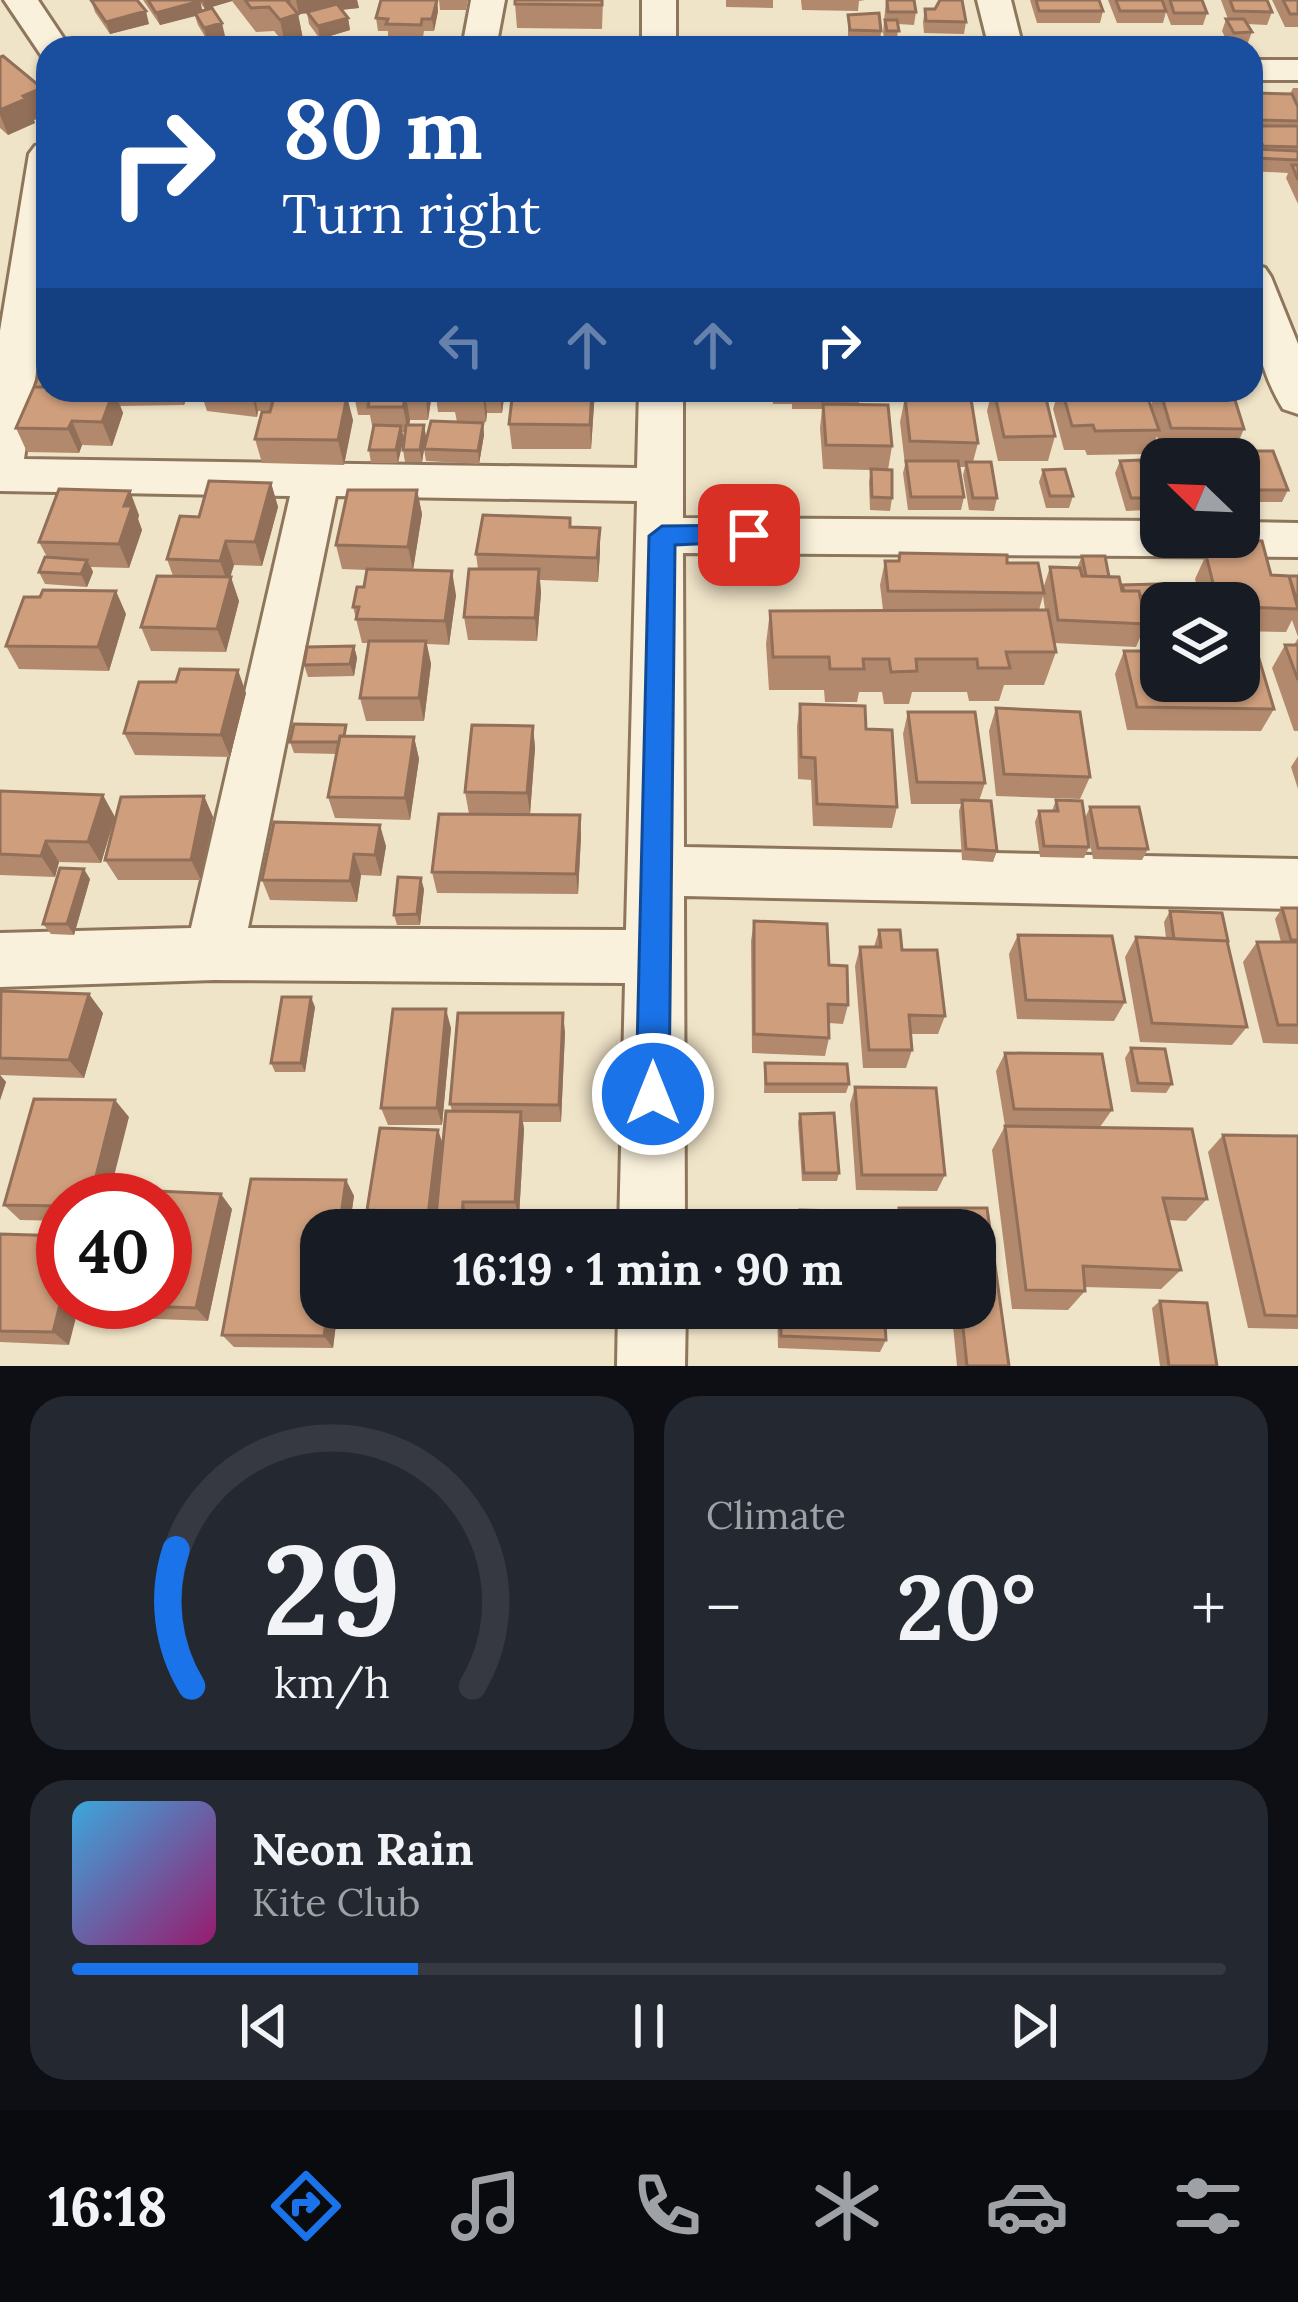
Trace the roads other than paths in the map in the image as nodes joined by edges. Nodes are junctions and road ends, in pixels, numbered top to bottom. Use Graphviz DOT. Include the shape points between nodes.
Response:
graph roads {
  1 [pos="21,0"];
  2 [pos="488,0"];
  3 [pos="659,0"];
  4 [pos="994,0"];
  5 [pos="45,36"];
  6 [pos="481,36"];
  7 [pos="659,36"];
  8 [pos="1003,36"];
  9 [pos="1263,70"];
  10 [pos="1298,70"];
  11 [pos="36,171"];
  12 [pos="0,194"];
  13 [pos="36,224"];
  14 [pos="1263,312"];
  15 [pos="1298,399"];
  16 [pos="661,402"];
  17 [pos="3,424"];
  18 [pos="0,471"];
  19 [pos="316,481"];
  20 [pos="661,510"];
  21 [pos="1298,540"];
  22 [pos="654,871"];
  23 [pos="1298,884"];
  24 [pos="214,954"];
  25 [pos="654,958"];
  26 [pos="0,960"];
  27 [pos="652,1209"];
  28 [pos="652,1329"];
  29 [pos="651,1366"];
  1 -- 5 [label="street"];
  2 -- 6 [label="street"];
  3 -- 7 [label="street"];
  4 -- 8 [label="street"];
  9 -- 10 [label="street"];
  11 -- 12 [label="street"];
  13 -- 17 [label="street"];
  14 -- 15 [label="street"];
  16 -- 20 [label="street"];
  17 -- 18 [label="street"];
  18 -- 19 [label="street"];
  19 -- 20 [label="street"];
  19 -- 24 [label="street"];
  20 -- 21 [label="street"];
  20 -- 22 [label="street"];
  22 -- 23 [label="street"];
  22 -- 25 [label="street"];
  24 -- 25 [label="street"];
  24 -- 26 [label="street"];
  25 -- 27 [label="street"];
  28 -- 29 [label="street"];
}
